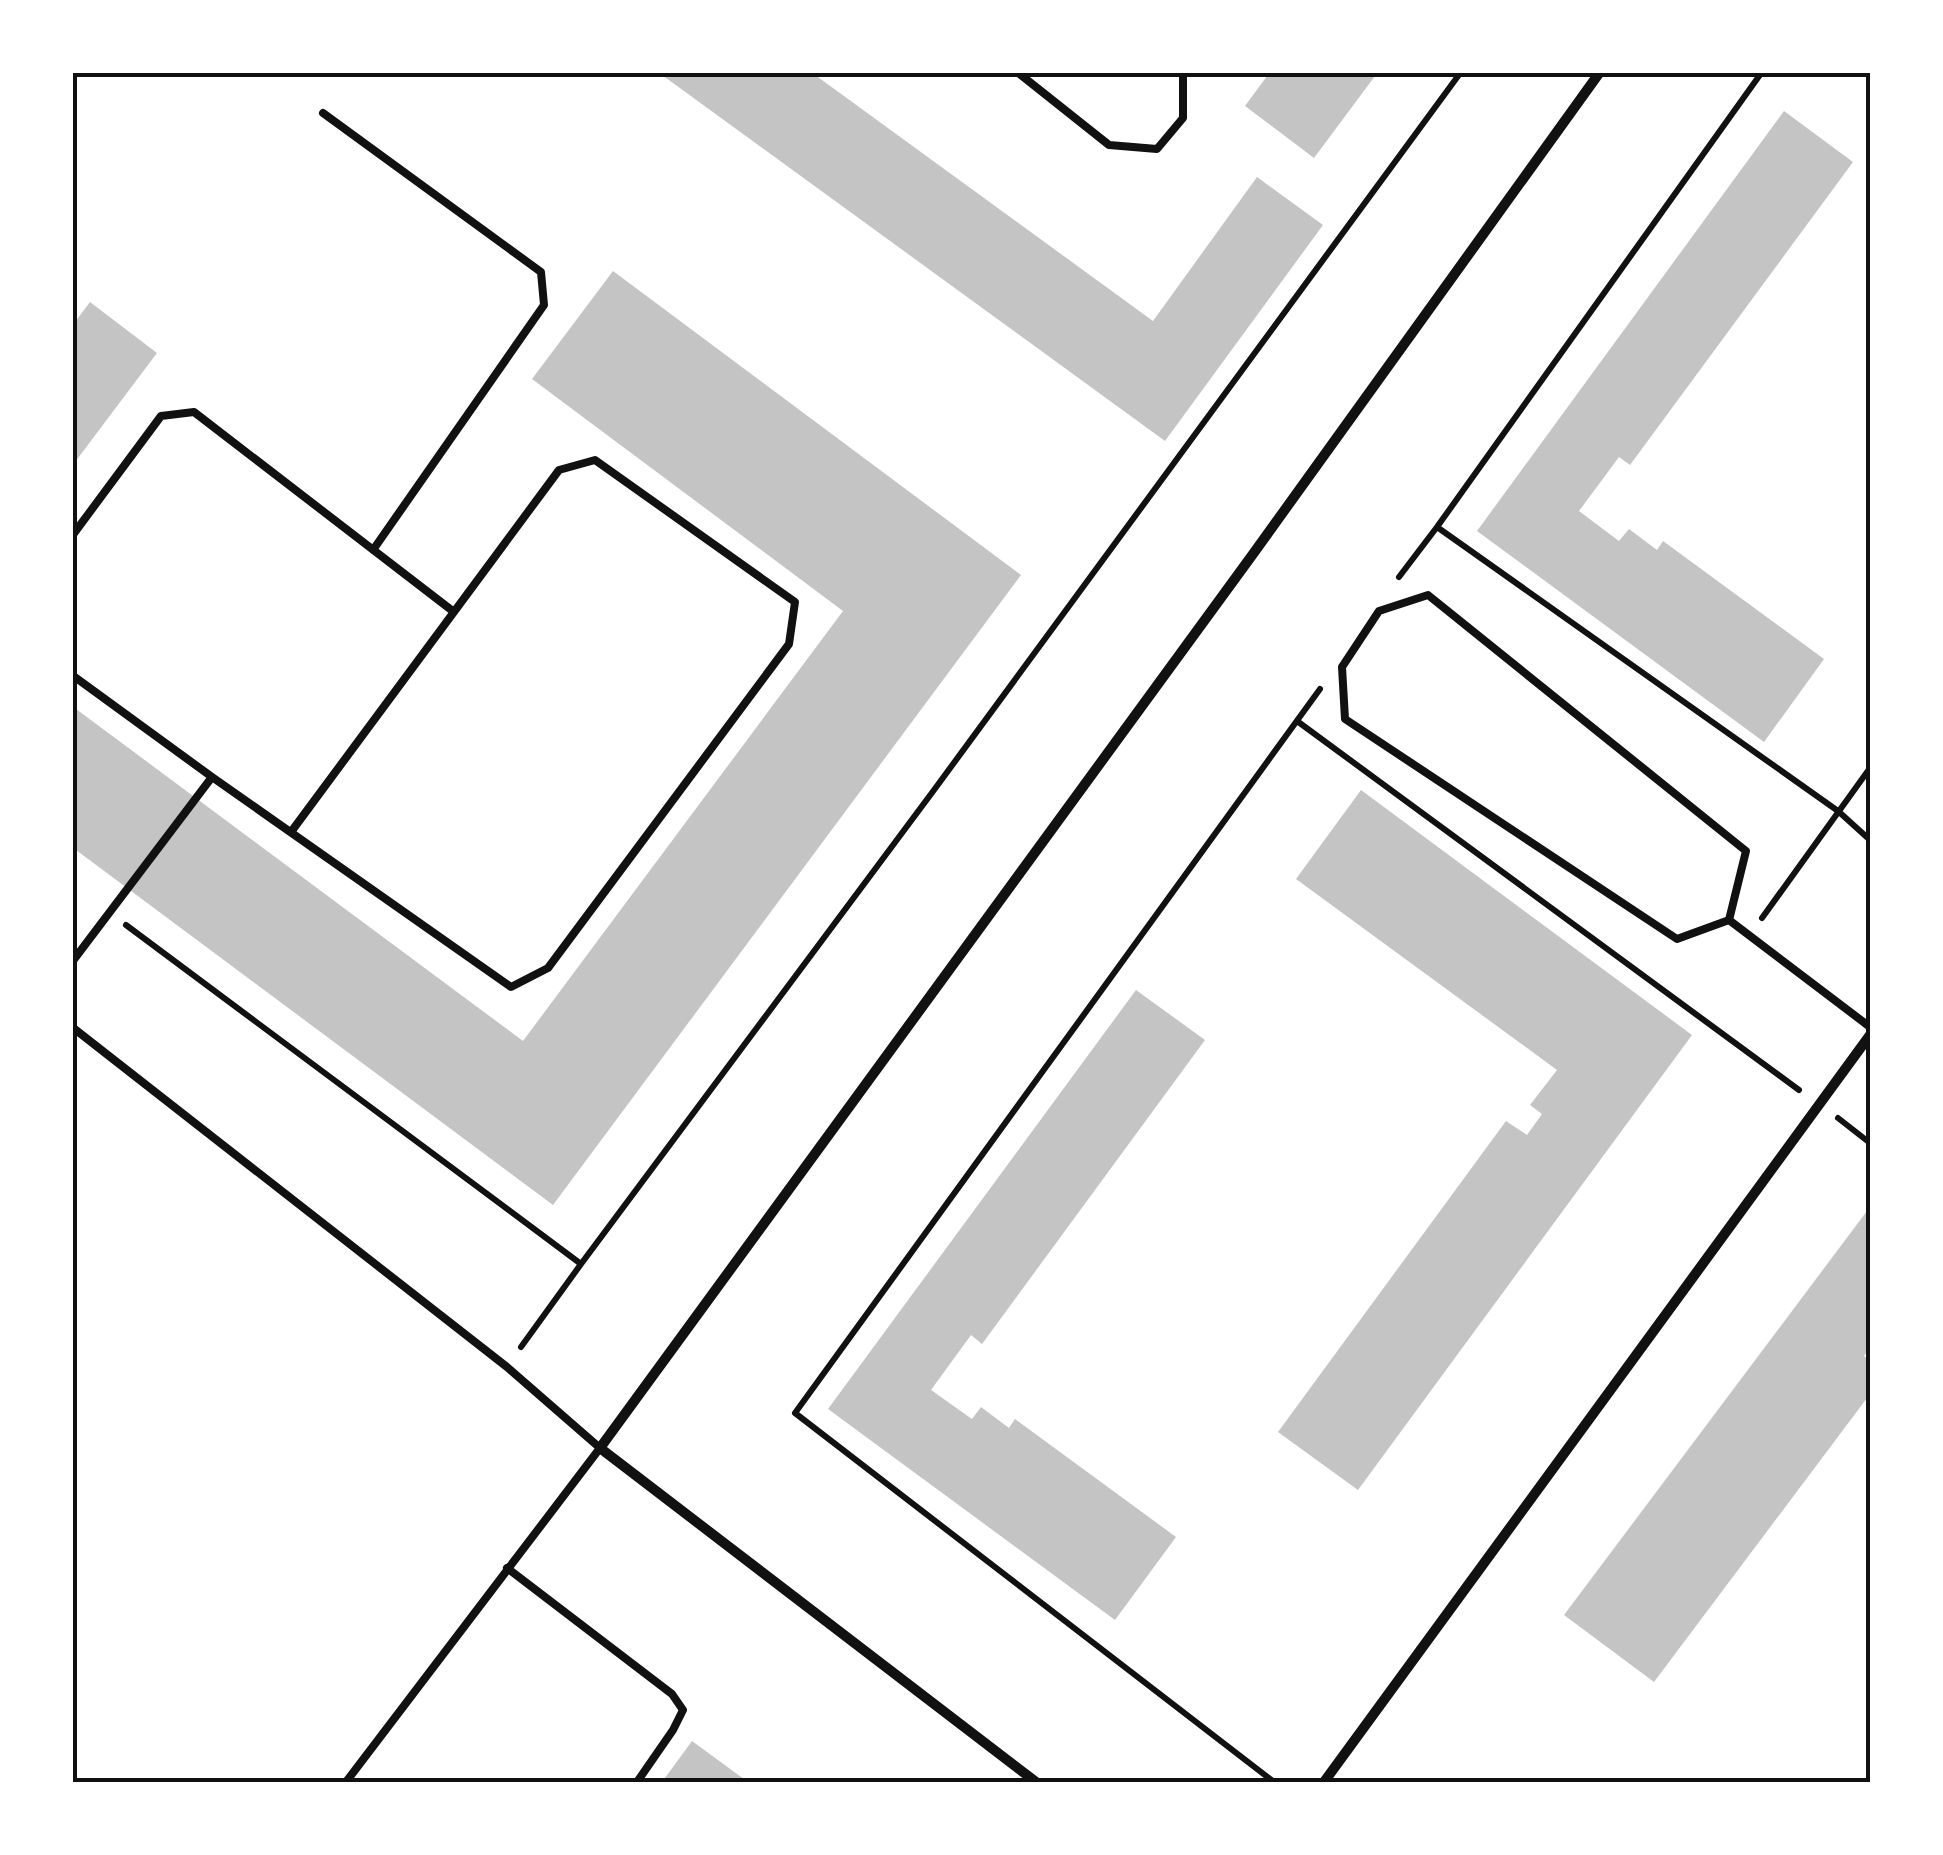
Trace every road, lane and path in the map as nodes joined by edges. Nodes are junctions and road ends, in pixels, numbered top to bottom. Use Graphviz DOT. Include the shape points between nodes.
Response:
graph roads {
  1 [pos="1017,72"];
  2 [pos="1183,72"];
  3 [pos="1461,72"];
  4 [pos="1600,72"];
  5 [pos="1762,72"];
  6 [pos="323,113"];
  7 [pos="1437,527"];
  8 [pos="72,536"];
  9 [pos="373,550"];
  10 [pos="1398,578"];
  11 [pos="454,612"];
  12 [pos="72,676"];
  13 [pos="1319,689"];
  14 [pos="1297,721"];
  15 [pos="1870,768"];
  16 [pos="212,776"];
  17 [pos="1838,812"];
  18 [pos="290,832"];
  19 [pos="1870,840"];
  20 [pos="109,912"];
  21 [pos="1729,920"];
  22 [pos="1750,935"];
  23 [pos="72,962"];
  24 [pos="1870,1026"];
  25 [pos="72,1027"];
  26 [pos="1870,1035"];
  27 [pos="1819,1104"];
  28 [pos="1870,1143"];
  29 [pos="580,1264"];
  30 [pos="508,1367"];
  31 [pos="600,1448"];
  32 [pos="507,1568"];
  33 [pos="346,1782"];
  34 [pos="637,1782"];
  35 [pos="1036,1782"];
  36 [pos="1274,1782"];
  37 [pos="1324,1782"];
  1 -- 2 [label="lane" via="1109,145 1157,148 1183,118"];
  3 -- 29 [label="path"];
  4 -- 31 [label="street"];
  5 -- 7 [label="path"];
  6 -- 9 [label="lane" via="540,272 544,305"];
  7 -- 10 [label="path"];
  7 -- 17 [label="path"];
  8 -- 9 [label="lane" via="161,416 194,412"];
  9 -- 11 [label="lane"];
  11 -- 18 [label="lane"];
  11 -- 18 [label="lane" via="559,470 596,460 795,602 789,644 548,968 511,987"];
  12 -- 16 [label="lane"];
  13 -- 14 [label="path"];
  14 -- 27 [label="path"];
  14 -- 36 [label="path" via="795,1413"];
  15 -- 17 [label="path"];
  16 -- 18 [label="lane"];
  16 -- 20 [label="lane"];
  17 -- 19 [label="path"];
  17 -- 22 [label="path"];
  20 -- 23 [label="lane"];
  20 -- 29 [label="path"];
  21 -- 21 [label="lane" via="1746,851 1428,594 1379,611 1342,667 1346,719 1677,939"];
  21 -- 22 [label="lane"];
  22 -- 24 [label="lane"];
  25 -- 30 [label="lane"];
  26 -- 27 [label="street"];
  27 -- 28 [label="path"];
  27 -- 37 [label="street"];
  29 -- 30 [label="path"];
  30 -- 31 [label="lane"];
  31 -- 32 [label="lane"];
  31 -- 35 [label="street"];
  32 -- 33 [label="lane"];
  32 -- 34 [label="lane" via="672,1694 682,1710"];
}
